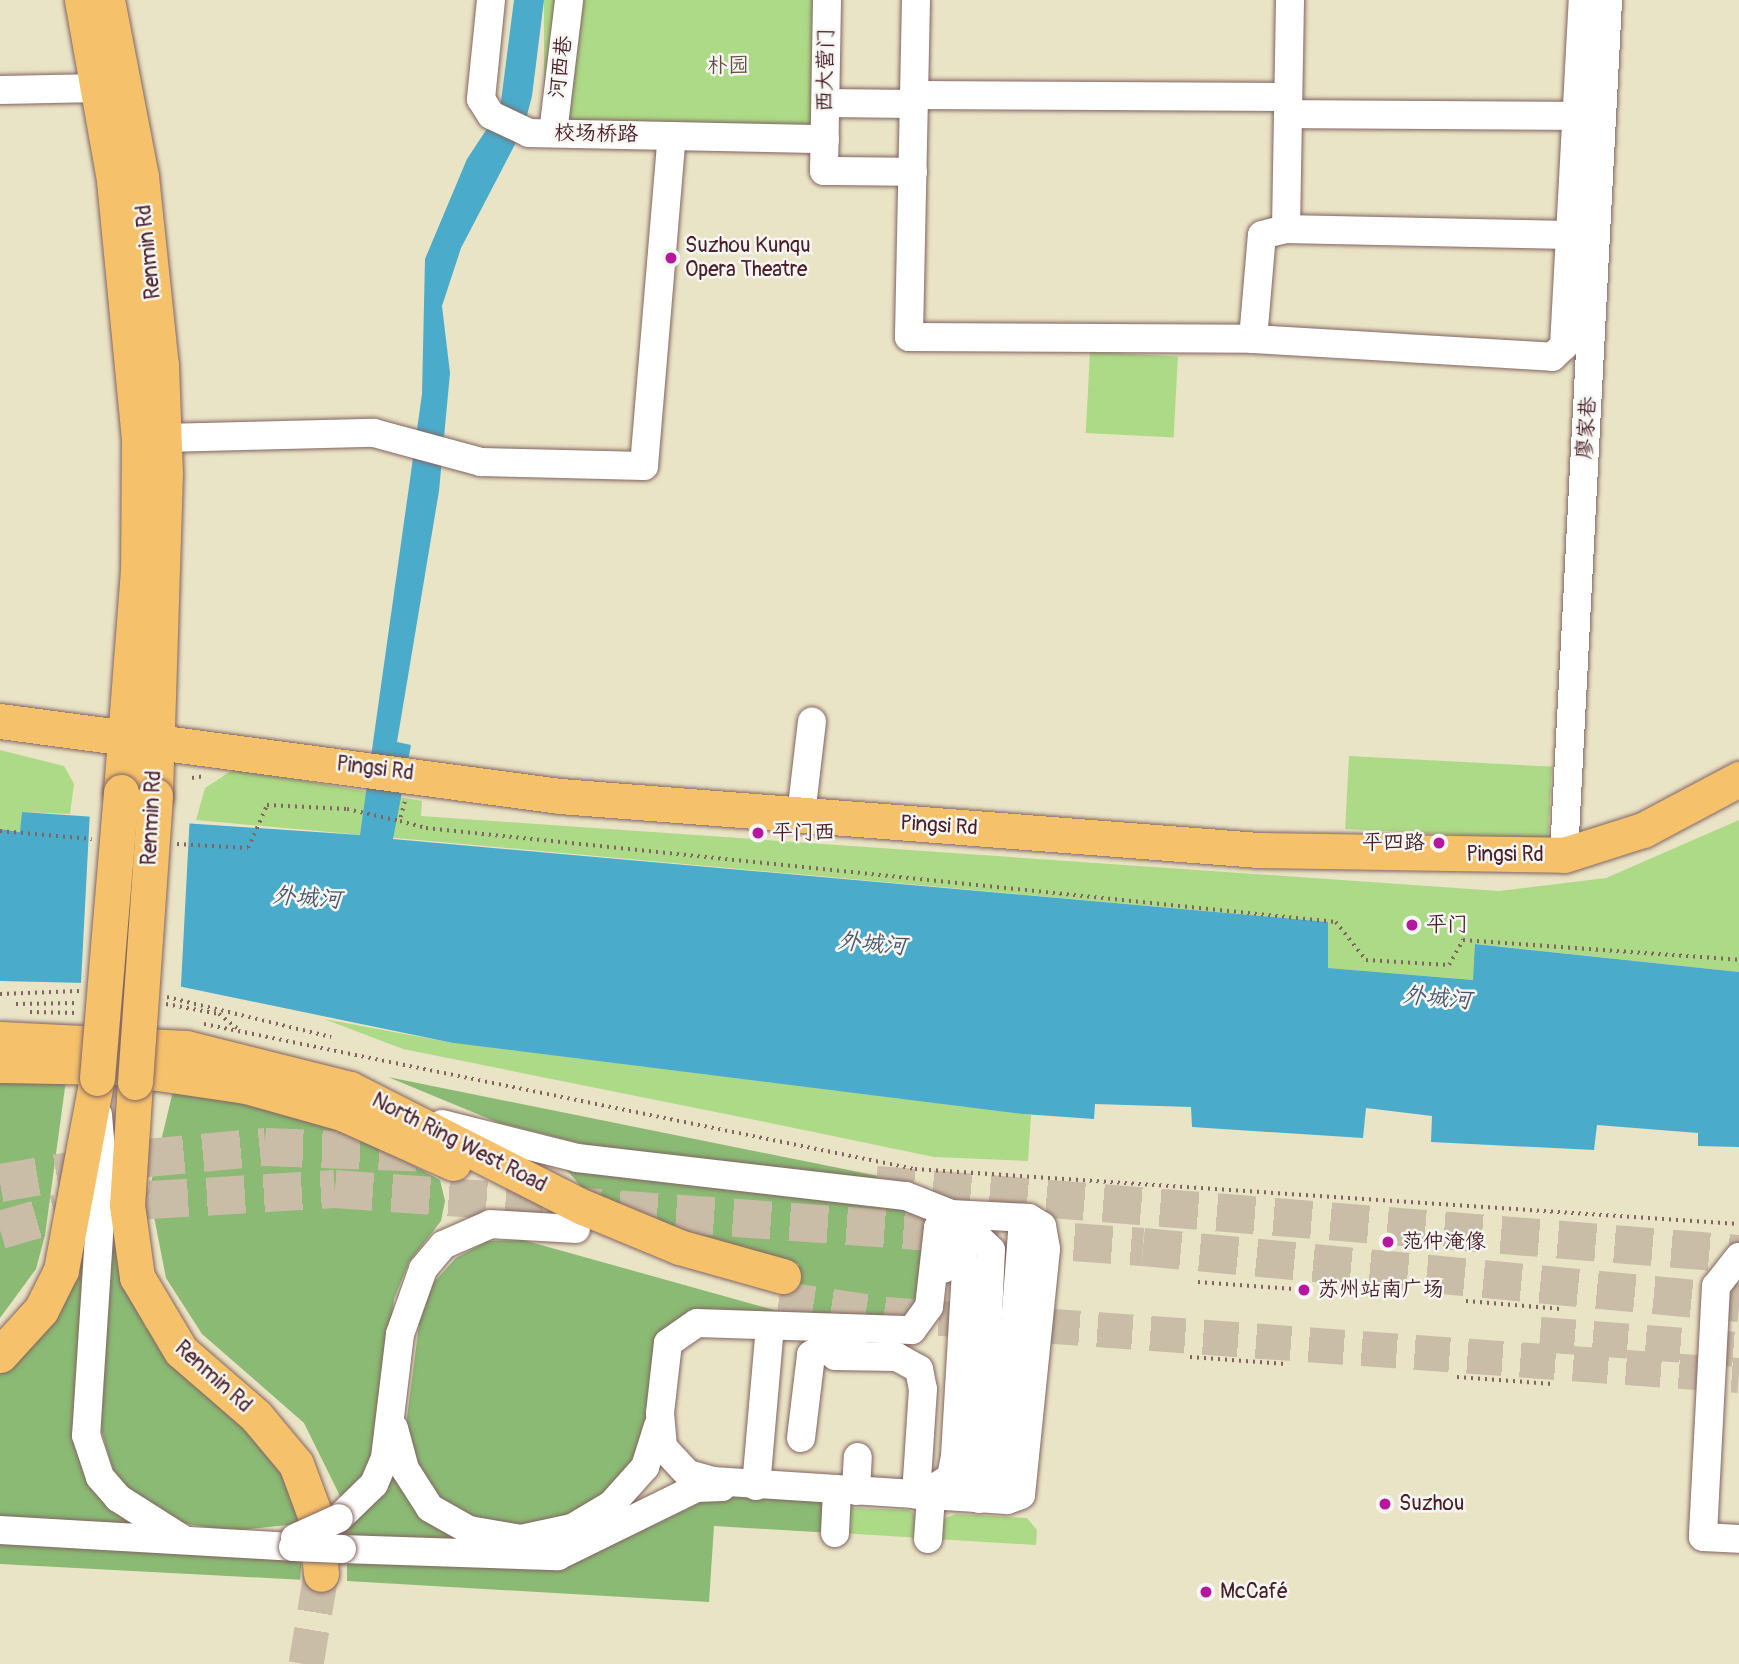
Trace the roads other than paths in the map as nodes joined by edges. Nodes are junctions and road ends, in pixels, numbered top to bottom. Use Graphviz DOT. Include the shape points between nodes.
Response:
graph roads {
  1 [pos="82,0"];
  2 [pos="107,0"];
  3 [pos="491,0"];
  4 [pos="569,0"];
  5 [pos="827,0"];
  6 [pos="916,0"];
  7 [pos="1290,0"];
  8 [pos="1583,0"];
  9 [pos="1608,0"];
  10 [pos="100,88"];
  11 [pos="0,90"];
  12 [pos="914,100"];
  13 [pos="825,103"];
  14 [pos="1288,106"];
  15 [pos="1576,116"];
  16 [pos="541,133"];
  17 [pos="672,136"];
  18 [pos="825,139"];
  19 [pos="913,172"];
  20 [pos="1286,229"];
  21 [pos="1568,235"];
  22 [pos="1253,339"];
  23 [pos="163,438"];
  24 [pos="0,721"];
  25 [pos="812,722"];
  26 [pos="141,735"];
  27 [pos="1739,779"];
  28 [pos="801,815"];
  29 [pos="1564,855"];
  30 [pos="0,1039"];
  31 [pos="0,1065"];
  32 [pos="96,1085"];
  33 [pos="412,1115"];
  34 [pos="576,1229"];
  35 [pos="948,1233"];
  36 [pos="1739,1257"];
  37 [pos="777,1300"];
  38 [pos="0,1355"];
  39 [pos="660,1413"];
  40 [pos="391,1415"];
  41 [pos="858,1457"];
  42 [pos="752,1485"];
  43 [pos="846,1491"];
  44 [pos="923,1495"];
  45 [pos="0,1530"];
  46 [pos="835,1533"];
  47 [pos="928,1539"];
  48 [pos="1739,1539"];
  49 [pos="184,1540"];
  50 [pos="294,1542"];
  51 [pos="332,1562"];
  1 -- 10 [label="main road, Renmin Rd"];
  2 -- 23 [label="main road, Renmin Rd" via="141,176"];
  3 -- 16 [label="street, 校场桥路" via="481,99 491,115"];
  4 -- 16 [label="street, 河西巷"];
  5 -- 13 [label="street, 西大营门"];
  6 -- 12 [label="street"];
  7 -- 14 [label="street"];
  8 -- 15 [label="street"];
  9 -- 29 [label="street, 廖家巷"];
  10 -- 11 [label="street"];
  10 -- 26 [label="main road, Renmin Rd" via="139,440"];
  12 -- 13 [label="street"];
  12 -- 14 [label="street"];
  12 -- 19 [label="street"];
  13 -- 18 [label="street, 西大营门"];
  14 -- 15 [label="street"];
  14 -- 20 [label="street"];
  15 -- 21 [label="street"];
  16 -- 17 [label="street, 校场桥路"];
  17 -- 18 [label="street, 校场桥路"];
  17 -- 23 [label="street" via="644,466 481,462 374,433"];
  18 -- 19 [label="street, 西大营门" via="824,170"];
  19 -- 22 [label="street" via="909,337"];
  20 -- 21 [label="street"];
  20 -- 22 [label="street" via="1262,234"];
  21 -- 22 [label="street" via="1564,346 1552,357"];
  23 -- 26 [label="main road, Renmin Rd"];
  24 -- 26 [label="main road, Pingsi Rd"];
  25 -- 28 [label="street"];
  26 -- 28 [label="main road, Pingsi Rd" via="560,796"];
  26 -- 32 [label="main road, Renmin Rd, bridge" via="121,792 92,1008"];
  26 -- 51 [label="main road, Renmin Rd, bridge" via="155,796 127,1205 137,1277 180,1351 256,1416 296,1464"];
  27 -- 29 [label="main road, Pingsi Rd" via="1643,830"];
  28 -- 29 [label="main road, Pingsi Rd" via="1259,850"];
  30 -- 33 [label="main road, North Ring West Road" via="186,1048 315,1078"];
  31 -- 34 [label="main road, North Ring West Road" via="185,1073 295,1099 395,1135"];
  32 -- 38 [label="main road, Renmin Rd" via="74,1222 57,1281 41,1310"];
  32 -- 49 [label="street" via="103,1174 86,1435 100,1477 118,1498"];
  33 -- 35 [label="street" via="541,1152 906,1196"];
  33 -- 37 [label="main road, North Ring West Road" via="583,1207 679,1247"];
  34 -- 37 [label="main road, North Ring West Road" via="673,1269"];
  34 -- 40 [label="street" via="491,1224 443,1245 409,1298"];
  35 -- 37 [label="street" via="929,1307 912,1330"];
  35 -- 44 [label="street" via="965,1254 966,1269 953,1471 943,1486"];
  35 -- 44 [label="street" via="1023,1218 1039,1223 1047,1243 1027,1485 1013,1500"];
  35 -- 44 [label="street" via="935,1331 910,1345 826,1346 811,1355 804,1438 812,1380 826,1357 912,1362 923,1390"];
  36 -- 48 [label="street" via="1716,1286 1703,1537"];
  37 -- 39 [label="street" via="680,1329 663,1362"];
  37 -- 42 [label="street"];
  39 -- 40 [label="street" via="650,1458 611,1505 572,1528 522,1539 454,1525 430,1507 405,1469"];
  39 -- 42 [label="street" via="663,1447 677,1466 700,1478"];
  40 -- 50 [label="street, bridge" via="380,1472 339,1518"];
  41 -- 43 [label="street"];
  42 -- 43 [label="street"];
  42 -- 51 [label="street" via="696,1488 558,1556"];
  43 -- 44 [label="street"];
  43 -- 46 [label="street"];
  44 -- 47 [label="street"];
  45 -- 49 [label="street"];
  49 -- 50 [label="street"];
  50 -- 51 [label="street, bridge"];
}
